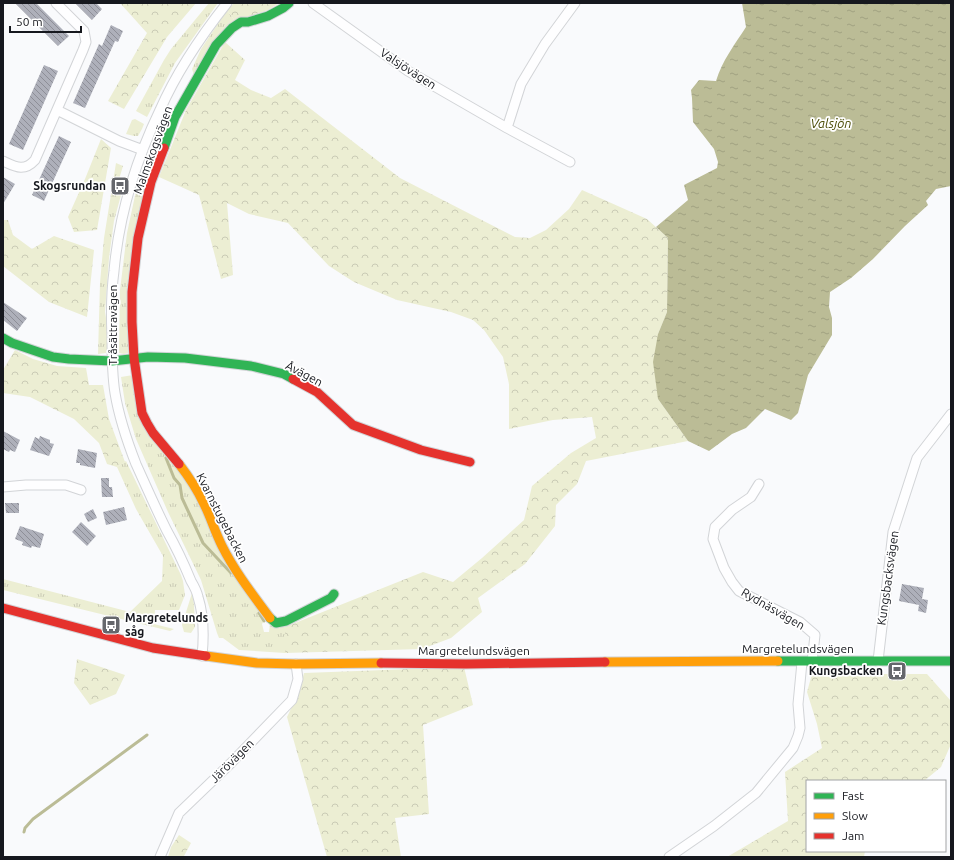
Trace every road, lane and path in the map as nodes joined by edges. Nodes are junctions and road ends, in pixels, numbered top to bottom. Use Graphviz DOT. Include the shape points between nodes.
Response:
graph roads {
  1 [pos="56,3"];
  2 [pos="227,3"];
  3 [pos="289,3"];
  4 [pos="313,3"];
  5 [pos="572,7"];
  6 [pos="57,110"];
  7 [pos="507,128"];
  8 [pos="143,150"];
  9 [pos="3,161"];
  10 [pos="570,162"];
  11 [pos="3,338"];
  12 [pos="134,358"];
  13 [pos="112,361"];
  14 [pos="951,414"];
  15 [pos="470,462"];
  16 [pos="759,484"];
  17 [pos="3,487"];
  18 [pos="81,490"];
  19 [pos="334,594"];
  20 [pos="3,608"];
  21 [pos="202,656"];
  22 [pos="878,661"];
  23 [pos="951,661"];
  24 [pos="802,662"];
  25 [pos="812,662"];
  26 [pos="296,664"];
  27 [pos="160,857"];
  28 [pos="669,857"];
  1 -- 6 [label="street" via="84,31 86,42"];
  2 -- 8 [label="street, Tråsättravägen" via="205,31 181,69 160,109"];
  3 -- 12 [label="street, Malmskogsvägen" via="268,16 241,22 232,28 216,45 175,117 151,182 138,238 132,292"];
  4 -- 7 [label="street, Valsjövägen" via="408,71"];
  5 -- 7 [label="street" via="545,44 521,84"];
  6 -- 8 [label="street"];
  6 -- 9 [label="street" via="31,165 20,168"];
  7 -- 10 [label="street, Valsjövägen"];
  8 -- 13 [label="street, Tråsättravägen" via="121,226 114,271"];
  11 -- 13 [label="street, Åvägen" via="53,357"];
  12 -- 13 [label="street, Åvägen"];
  12 -- 15 [label="street, Åvägen" via="185,358 251,366 284,374 317,392 353,425 421,450"];
  12 -- 19 [label="street, Kvarnstugebacken" via="145,421 199,493 230,562 271,619 276,623 286,621 331,598"];
  13 -- 21 [label="street, Tråsättravägen" via="121,420 132,452 198,597 202,618"];
  14 -- 22 [label="street, Kungsbacksvägen" via="917,458 893,532"];
  16 -- 25 [label="street, Rydnäsvägen" via="751,497 732,510 715,527 713,540 724,568 739,591 800,622 815,635"];
  17 -- 18 [label="street" via="66,484"];
  20 -- 21 [label="street, Margretelundsvägen" via="153,648"];
  21 -- 26 [label="street, Margretelundsvägen" via="257,663"];
  22 -- 23 [label="street, Margretelundsvägen"];
  22 -- 25 [label="street, Margretelundsvägen"];
  24 -- 25 [label="street, Margretelundsvägen"];
  24 -- 26 [label="street, Margretelundsvägen"];
  24 -- 28 [label="street" via="798,704 800,728 793,748 756,793"];
  26 -- 27 [label="street, Järövägen" via="298,679 292,700 179,813"];
}
